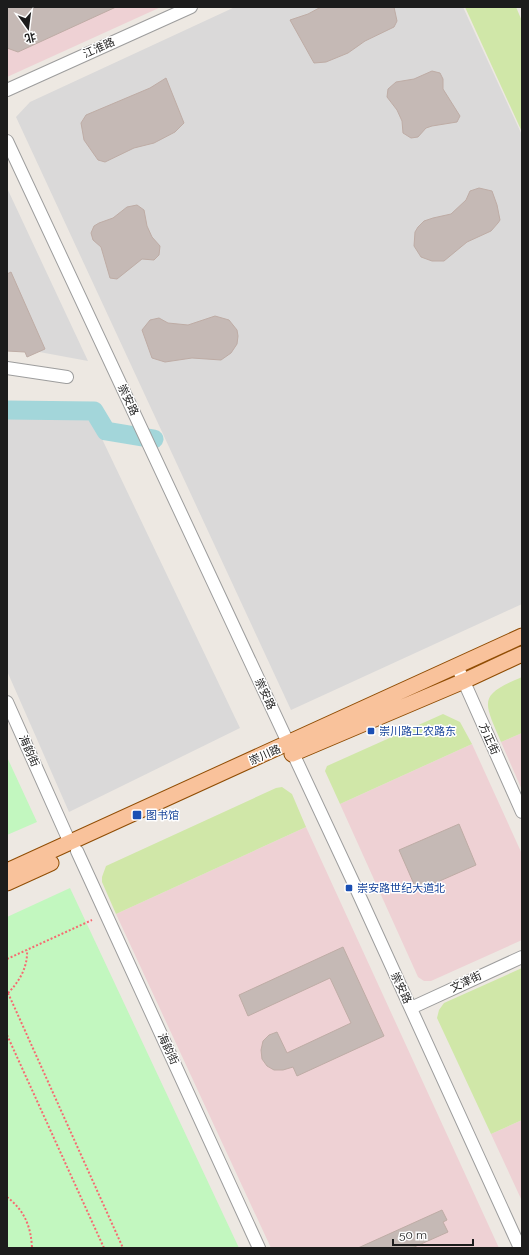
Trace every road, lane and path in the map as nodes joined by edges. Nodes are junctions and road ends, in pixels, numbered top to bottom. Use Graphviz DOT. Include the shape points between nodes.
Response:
graph roads {
  1 [pos="191,7"];
  2 [pos="7,90"];
  3 [pos="7,141"];
  4 [pos="7,368"];
  5 [pos="67,377"];
  6 [pos="522,636"];
  7 [pos="522,654"];
  8 [pos="457,666"];
  9 [pos="464,681"];
  10 [pos="7,702"];
  11 [pos="290,749"];
  12 [pos="522,812"];
  13 [pos="74,847"];
  14 [pos="7,871"];
  15 [pos="7,883"];
  16 [pos="92,920"];
  17 [pos="27,950"];
  18 [pos="522,957"];
  19 [pos="7,960"];
  20 [pos="8,993"];
  21 [pos="411,1008"];
  22 [pos="7,1035"];
  23 [pos="7,1197"];
  24 [pos="32,1248"];
  25 [pos="104,1248"];
  26 [pos="123,1248"];
  27 [pos="259,1248"];
  28 [pos="520,1248"];
  1 -- 2 [label="street, 江淮路"];
  3 -- 11 [label="street, 崇安路"];
  4 -- 5 [label="street"];
  6 -- 8 [label="main road, 崇川路"];
  7 -- 9 [label="main road, 崇川路"];
  8 -- 9 [label="street, 方正街"];
  8 -- 11 [label="main road, 崇川路"];
  9 -- 11 [label="main road, 崇川路"];
  9 -- 12 [label="street, 方正街"];
  10 -- 13 [label="street, 海韵街"];
  11 -- 13 [label="main road, 崇川路"];
  11 -- 21 [label="street, 崇安路"];
  13 -- 14 [label="main road, 崇川路"];
  13 -- 15 [label="main road, 崇川路"];
  13 -- 27 [label="street, 海韵街"];
  16 -- 17 [label="path"];
  17 -- 19 [label="path"];
  17 -- 20 [label="path" via="28,959 25,967 17,984"];
  18 -- 21 [label="street, 文津街"];
  20 -- 26 [label="path"];
  21 -- 28 [label="street, 崇安路"];
  22 -- 25 [label="path"];
  23 -- 24 [label="path" via="18,1206 28,1221"];
}
